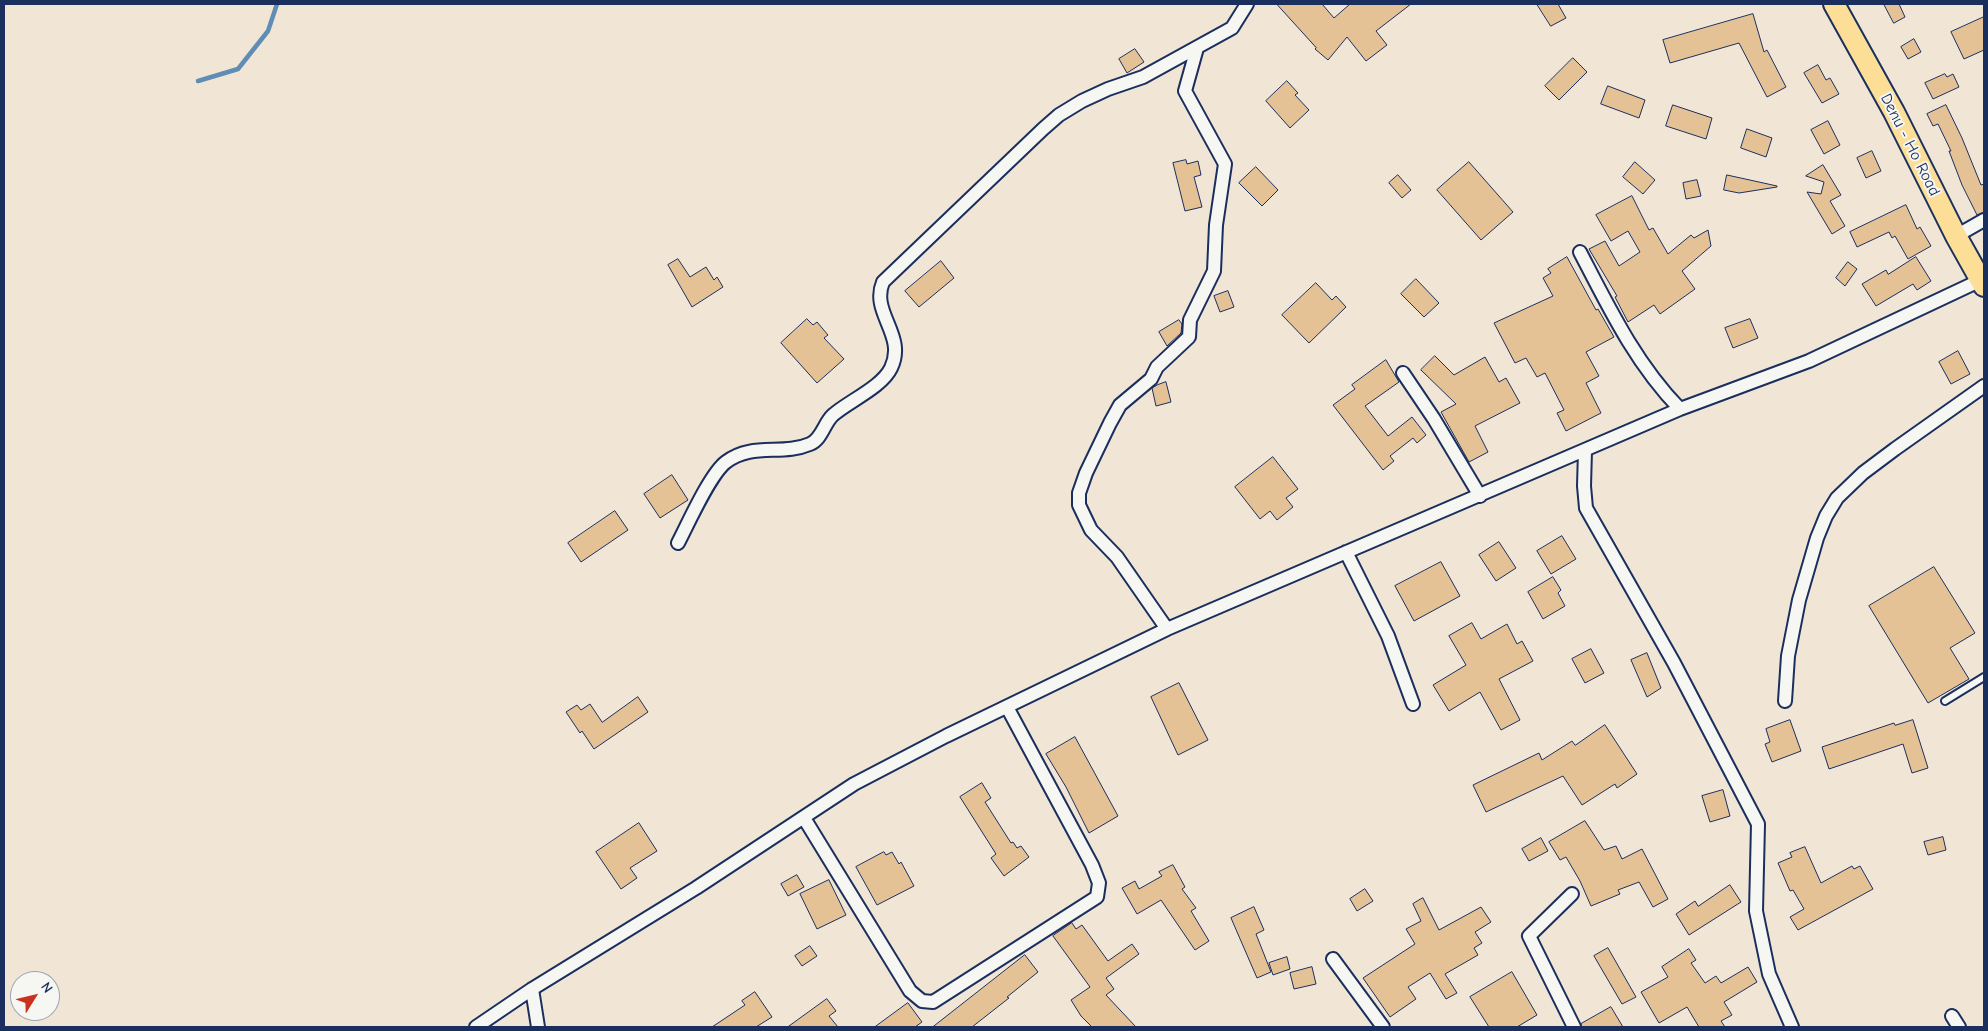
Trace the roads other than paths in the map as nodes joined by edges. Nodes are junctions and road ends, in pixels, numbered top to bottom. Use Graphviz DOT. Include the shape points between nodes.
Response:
graph roads {
  1 [pos="1247,4"];
  2 [pos="1834,4"];
  3 [pos="1197,48"];
  4 [pos="1984,220"];
  5 [pos="1956,236"];
  6 [pos="1580,252"];
  7 [pos="1983,283"];
  8 [pos="1403,373"];
  9 [pos="1984,386"];
  10 [pos="1680,409"];
  11 [pos="1585,451"];
  12 [pos="1480,496"];
  13 [pos="678,543"];
  14 [pos="1346,552"];
  15 [pos="1167,629"];
  16 [pos="1984,677"];
  17 [pos="1785,701"];
  18 [pos="1945,701"];
  19 [pos="1413,704"];
  20 [pos="1007,707"];
  21 [pos="804,818"];
  22 [pos="1572,894"];
  23 [pos="1333,959"];
  24 [pos="532,989"];
  25 [pos="1952,1016"];
  26 [pos="476,1027"];
  27 [pos="538,1027"];
  28 [pos="1383,1027"];
  29 [pos="1574,1027"];
  30 [pos="1792,1027"];
  31 [pos="1960,1027"];
  1 -- 3 [label="street" via="1232,28"];
  2 -- 5 [label="main road, Denu - Ho Road" via="1894,112"];
  3 -- 13 [label="street" via="1143,77 1082,101 1043,129 883,282 880,305 892,330 897,356 882,380 830,417 812,444 743,452 725,463 710,483"];
  3 -- 15 [label="street" via="1185,91 1225,164 1216,225 1214,271 1190,320 1189,338 1157,368 1151,380 1120,405 1079,493 1079,505 1091,530 1117,557"];
  4 -- 5 [label="street"];
  5 -- 7 [label="main road, Denu - Ho Road"];
  6 -- 10 [label="street" via="1618,326"];
  7 -- 10 [label="street" via="1809,361"];
  8 -- 12 [label="street"];
  9 -- 17 [label="street" via="1862,473 1837,498 1817,538 1799,600 1788,656"];
  10 -- 11 [label="street"];
  11 -- 12 [label="street"];
  11 -- 30 [label="street" via="1586,508 1674,663 1758,824 1756,911 1769,974"];
  12 -- 14 [label="street"];
  14 -- 15 [label="street"];
  14 -- 19 [label="street" via="1388,636"];
  15 -- 20 [label="street"];
  16 -- 18 [label="lane"];
  20 -- 21 [label="street" via="854,784"];
  20 -- 21 [label="street" via="1092,865 1099,883 1098,897 933,1002 922,1001 910,991"];
  21 -- 24 [label="street"];
  22 -- 29 [label="street" via="1529,936"];
  23 -- 28 [label="street"];
  24 -- 26 [label="street"];
  24 -- 27 [label="street"];
  25 -- 31 [label="street"];
}
